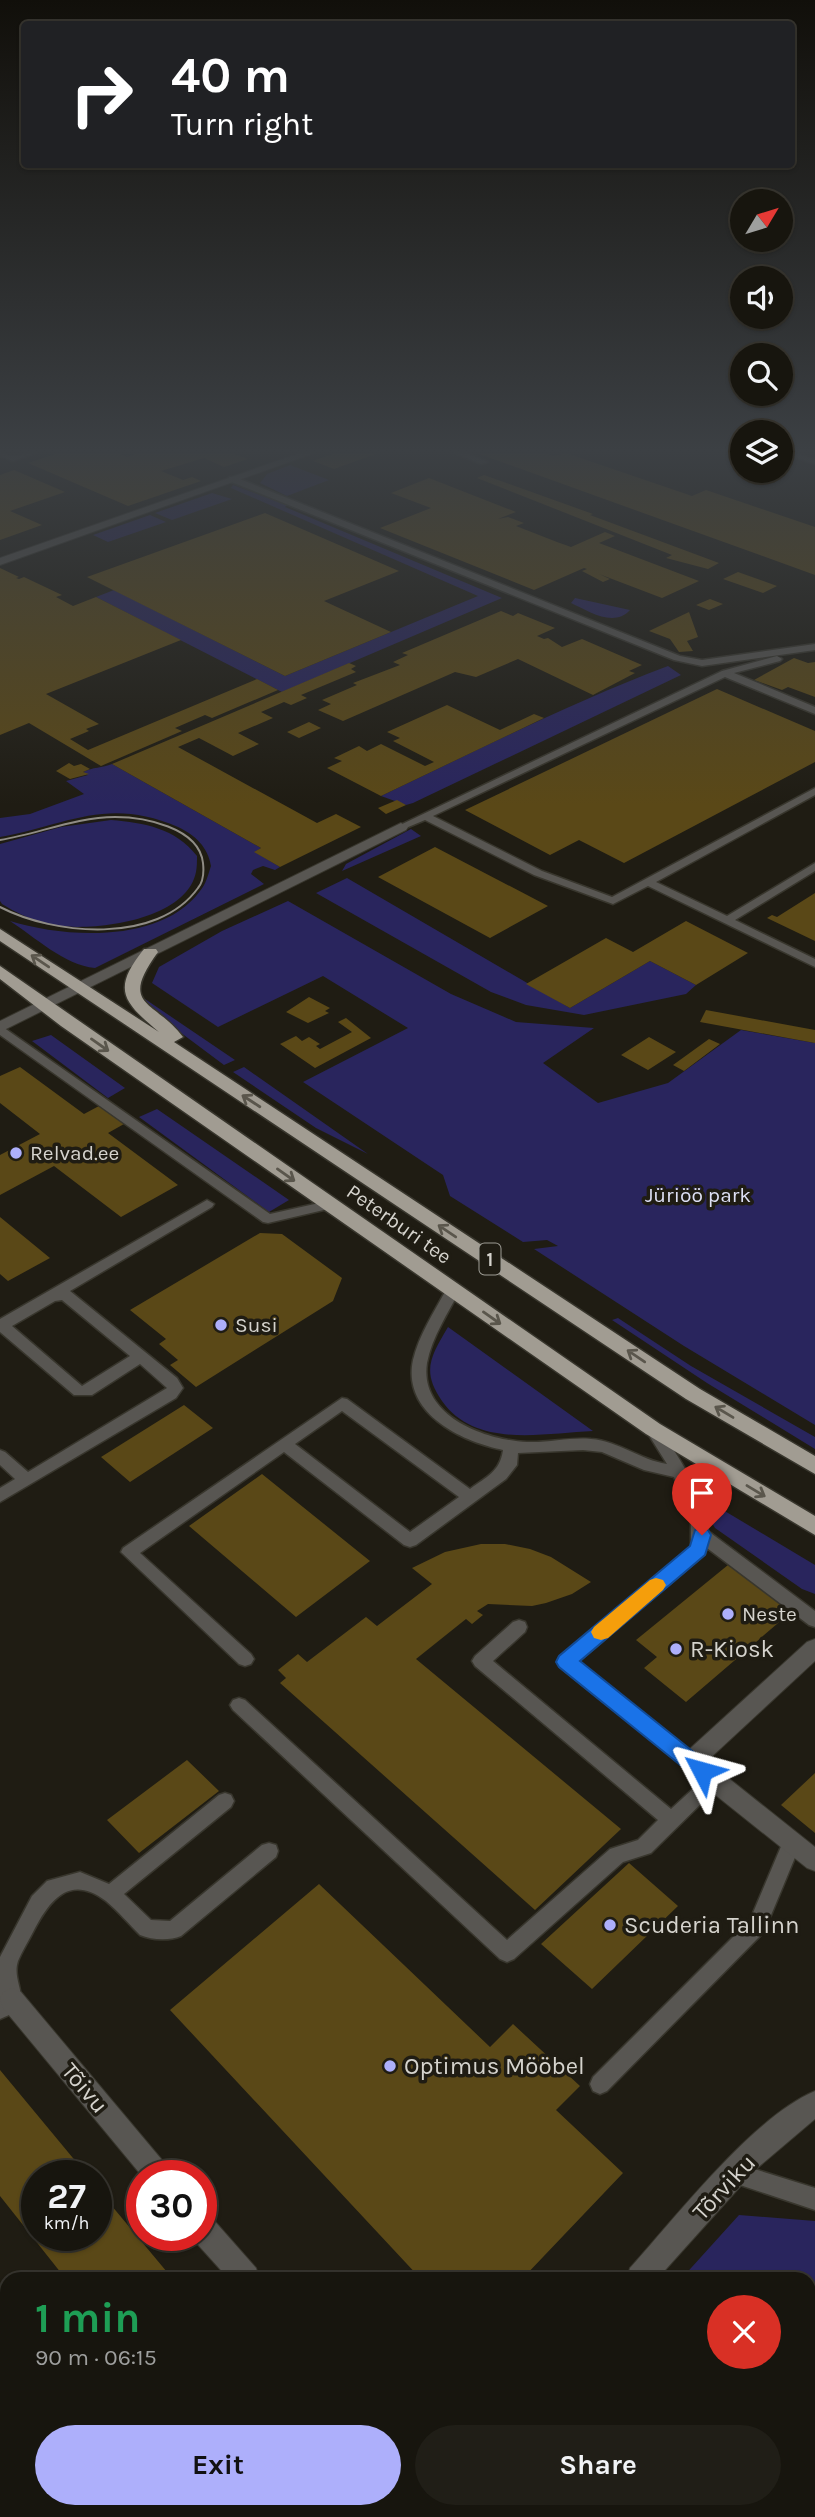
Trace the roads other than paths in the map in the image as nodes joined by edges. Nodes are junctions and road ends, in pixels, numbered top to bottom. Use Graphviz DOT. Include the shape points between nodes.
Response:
graph roads {
  1 [pos="459,570"];
  2 [pos="815,647"];
  3 [pos="815,655"];
  4 [pos="725,673"];
  5 [pos="815,711"];
  6 [pos="815,791"];
  7 [pos="426,816"];
  8 [pos="401,828"];
  9 [pos="815,866"];
  10 [pos="648,882"];
  11 [pos="726,921"];
  12 [pos="0,934"];
  13 [pos="150,952"];
  14 [pos="815,963"];
  15 [pos="0,971"];
  16 [pos="79,987"];
  17 [pos="44,1005"];
  18 [pos="0,1028"];
  19 [pos="215,1077"];
  20 [pos="207,1204"];
  21 [pos="328,1205"];
  22 [pos="453,1290"];
  23 [pos="52,1296"];
  24 [pos="1,1325"];
  25 [pos="140,1357"];
  26 [pos="653,1429"];
  27 [pos="284,1444"];
  28 [pos="511,1447"];
  29 [pos="0,1456"];
  30 [pos="815,1466"];
  31 [pos="677,1471"];
  32 [pos="26,1480"];
  33 [pos="0,1496"];
  34 [pos="470,1497"];
  35 [pos="815,1527"];
  36 [pos="702,1535"];
  37 [pos="815,1620"];
  38 [pos="519,1627"];
  39 [pos="815,1648"];
  40 [pos="245,1658"];
  41 [pos="239,1705"];
  42 [pos="691,1762"];
  43 [pos="714,1780"];
  44 [pos="225,1801"];
  45 [pos="671,1820"];
  46 [pos="792,1843"];
  47 [pos="269,1851"];
  48 [pos="815,1861"];
  49 [pos="111,1894"];
  50 [pos="6,2005"];
  51 [pos="600,2084"];
  52 [pos="815,2104"];
  53 [pos="145,2160"];
  54 [pos="735,2174"];
  55 [pos="815,2199"];
  56 [pos="217,2245"];
  57 [pos="241,2272"];
  58 [pos="645,2272"];
  1 -- 2 [label="lane" via="677,658 702,663"];
  3 -- 4 [label="lane" via="771,660"];
  4 -- 5 [label="lane"];
  4 -- 7 [label="lane"];
  6 -- 10 [label="lane"];
  7 -- 8 [label="lane"];
  7 -- 10 [label="lane" via="538,873 613,901"];
  8 -- 13 [label="street"];
  9 -- 11 [label="lane"];
  10 -- 11 [label="lane"];
  11 -- 14 [label="lane"];
  16 -- 12 [label="highway, Peterburi tee / 1, one-way"];
  13 -- 16 [label="street"];
  13 -- 19 [label="highway" via="133,976 135,1004"];
  15 -- 17 [label="highway, Peterburi tee / 1"];
  16 -- 17 [label="street"];
  16 -- 19 [label="highway, Peterburi tee / 1"];
  17 -- 18 [label="street"];
  17 -- 21 [label="highway, Peterburi tee / 1, one-way"];
  18 -- 21 [label="lane" via="268,1219"];
  30 -- 19 [label="highway, Peterburi tee / 1, one-way" via="693,1394"];
  20 -- 23 [label="lane"];
  21 -- 22 [label="highway, Peterburi tee / 1"];
  22 -- 26 [label="highway, Peterburi tee / 1, one-way"];
  22 -- 28 [label="lane" via="421,1359 422,1391 457,1429"];
  23 -- 24 [label="lane"];
  23 -- 25 [label="lane" via="65,1295"];
  24 -- 25 [label="lane" via="79,1391 87,1391"];
  25 -- 32 [label="lane" via="172,1382 171,1394"];
  26 -- 31 [label="lane"];
  26 -- 35 [label="highway, Peterburi tee / 1, one-way"];
  27 -- 34 [label="lane" via="342,1403"];
  27 -- 34 [label="lane" via="410,1541"];
  27 -- 40 [label="lane" via="129,1552"];
  28 -- 31 [label="lane" via="603,1446 645,1464"];
  28 -- 34 [label="lane" via="509,1465"];
  29 -- 32 [label="lane"];
  31 -- 36 [label="lane" via="694,1500"];
  32 -- 33 [label="lane"];
  36 -- 37 [label="lane"];
  36 -- 42 [label="lane" via="699,1550 566,1662"];
  38 -- 45 [label="lane" via="481,1661"];
  39 -- 42 [label="street"];
  41 -- 45 [label="lane" via="507,1954 617,1855 644,1847"];
  42 -- 43 [label="street"];
  43 -- 45 [label="lane"];
  43 -- 46 [label="street"];
  44 -- 49 [label="lane"];
  46 -- 48 [label="street"];
  46 -- 51 [label="lane" via="757,1926"];
  47 -- 49 [label="lane" via="174,1930 147,1930"];
  49 -- 50 [label="lane" via="80,1880 54,1886 39,1902 7,1963"];
  50 -- 53 [label="street, Tõivu"];
  52 -- 54 [label="street, Tõrviku" via="792,2118"];
  54 -- 55 [label="lane"];
  54 -- 58 [label="street, Tõrviku"];
  56 -- 57 [label="street"];
}
